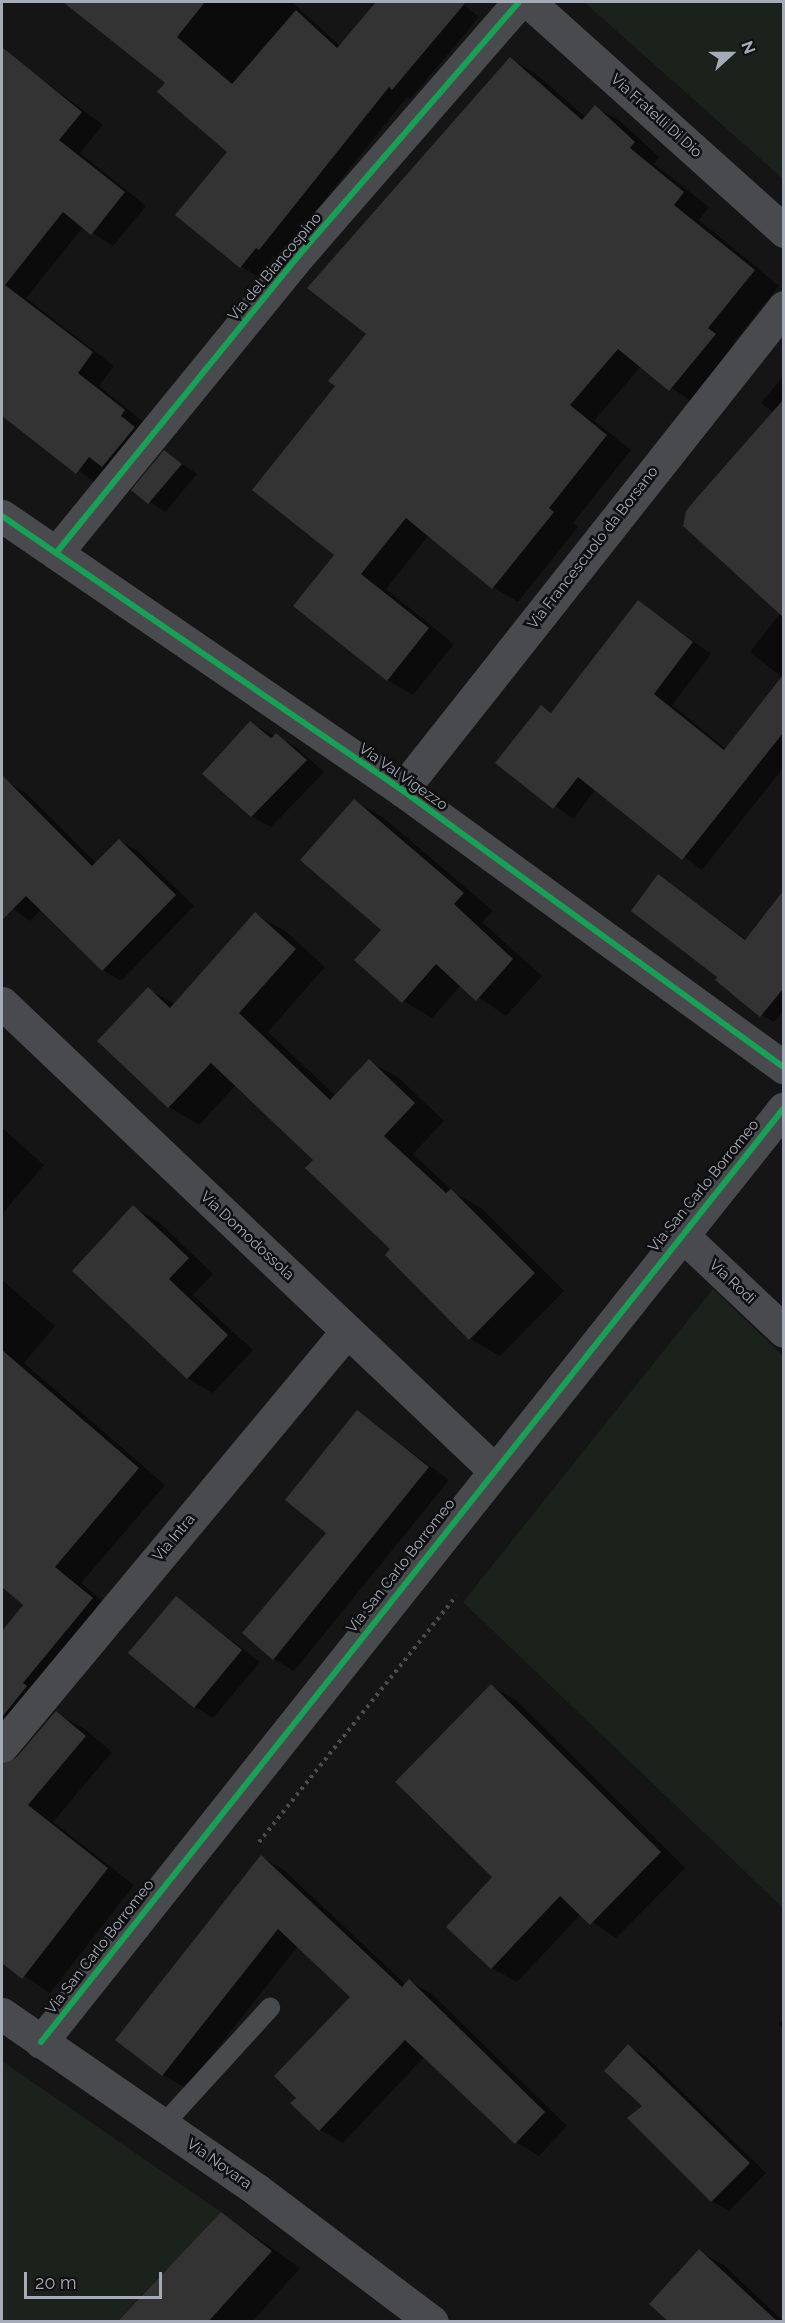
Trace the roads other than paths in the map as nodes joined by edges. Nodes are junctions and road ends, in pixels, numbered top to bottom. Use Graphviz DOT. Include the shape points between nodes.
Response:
graph roads {
  1 [pos="519,2"];
  2 [pos="530,2"];
  3 [pos="783,231"];
  4 [pos="783,307"];
  5 [pos="2,516"];
  6 [pos="56,553"];
  7 [pos="402,790"];
  8 [pos="2,1003"];
  9 [pos="783,1068"];
  10 [pos="783,1108"];
  11 [pos="681,1234"];
  12 [pos="783,1330"];
  13 [pos="347,1331"];
  14 [pos="493,1469"];
  15 [pos="2,1746"];
  16 [pos="270,2008"];
  17 [pos="2,2014"];
  18 [pos="41,2042"];
  19 [pos="164,2125"];
  20 [pos="432,2322"];
  1 -- 6 [label="street, Via del Biancospino" via="299,255"];
  2 -- 3 [label="street, Via Fratelli Di Dio"];
  4 -- 7 [label="street, Via Francescuolo da Borsano"];
  5 -- 6 [label="street, Via Val Vigezzo"];
  6 -- 7 [label="street, Via Val Vigezzo"];
  7 -- 9 [label="street, Via Val Vigezzo"];
  8 -- 13 [label="street, Via Domodossola"];
  10 -- 11 [label="street, Via San Carlo Borromeo"];
  11 -- 12 [label="street, Via Rodi"];
  11 -- 14 [label="street, Via San Carlo Borromeo"];
  13 -- 14 [label="street, Via Domodossola"];
  13 -- 15 [label="street, Via Intra"];
  14 -- 18 [label="street, Via San Carlo Borromeo"];
  16 -- 19 [label="lane"];
  17 -- 18 [label="street, Via Novara"];
  18 -- 19 [label="street, Via Novara"];
  19 -- 20 [label="street, Via Novara"];
}
